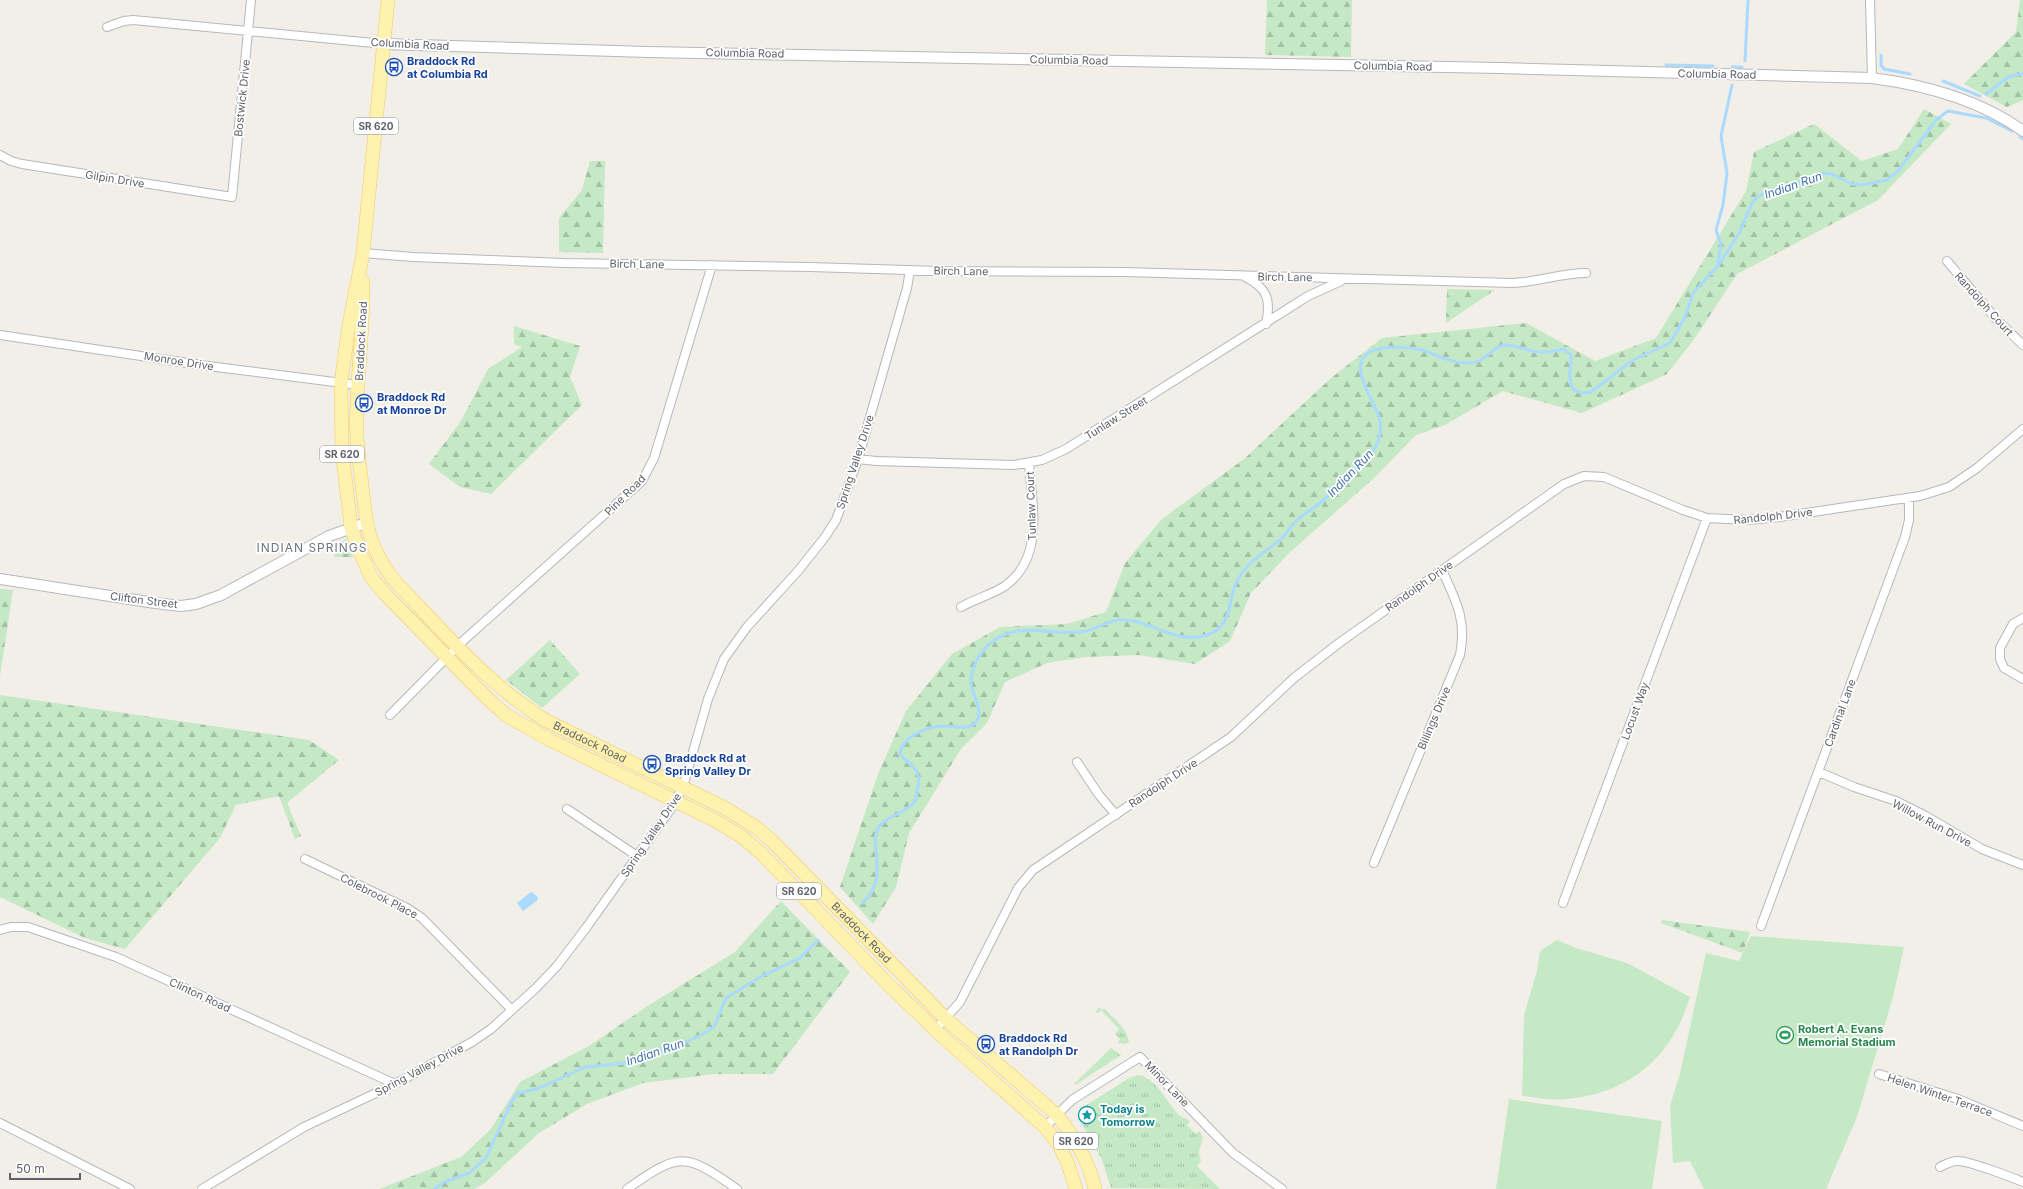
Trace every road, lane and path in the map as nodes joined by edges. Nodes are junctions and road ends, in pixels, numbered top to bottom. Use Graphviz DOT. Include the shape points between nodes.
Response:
graph roads {
  1 [pos="251,0"];
  2 [pos="388,0"];
  3 [pos="1870,0"];
  4 [pos="107,27"];
  5 [pos="248,31"];
  6 [pos="384,44"];
  7 [pos="1872,78"];
  8 [pos="2023,131"];
  9 [pos="0,155"];
  10 [pos="232,196"];
  11 [pos="363,253"];
  12 [pos="1946,261"];
  13 [pos="712,265"];
  14 [pos="910,270"];
  15 [pos="1586,273"];
  16 [pos="1243,276"];
  17 [pos="1347,278"];
  18 [pos="1266,324"];
  19 [pos="0,335"];
  20 [pos="2023,346"];
  21 [pos="341,383"];
  22 [pos="358,385"];
  23 [pos="2023,429"];
  24 [pos="858,459"];
  25 [pos="1029,463"];
  26 [pos="1909,498"];
  27 [pos="1707,518"];
  28 [pos="366,523"];
  29 [pos="351,528"];
  30 [pos="1442,570"];
  31 [pos="0,579"];
  32 [pos="961,607"];
  33 [pos="2023,618"];
  34 [pos="458,646"];
  35 [pos="447,658"];
  36 [pos="2023,679"];
  37 [pos="390,715"];
  38 [pos="1077,762"];
  39 [pos="1819,772"];
  40 [pos="684,787"];
  41 [pos="676,801"];
  42 [pos="567,809"];
  43 [pos="1116,814"];
  44 [pos="637,856"];
  45 [pos="306,859"];
  46 [pos="1374,863"];
  47 [pos="2023,865"];
  48 [pos="1563,903"];
  49 [pos="1761,926"];
  50 [pos="0,930"];
  51 [pos="512,1010"];
  52 [pos="946,1019"];
  53 [pos="935,1030"];
  54 [pos="1879,1074"];
  55 [pos="395,1084"];
  56 [pos="1057,1115"];
  57 [pos="0,1123"];
  58 [pos="2023,1126"];
  59 [pos="1045,1127"];
  60 [pos="1940,1167"];
  61 [pos="2023,1182"];
  62 [pos="130,1189"];
  63 [pos="202,1189"];
  64 [pos="627,1189"];
  65 [pos="737,1189"];
  66 [pos="1076,1189"];
  67 [pos="1095,1189"];
  68 [pos="1282,1189"];
  1 -- 5 [label="street, Bostwick Drive"];
  2 -- 6 [label="main road, Braddock Road / SR 620"];
  3 -- 7 [label="street"];
  4 -- 5 [label="street, Columbia Road" via="133,20"];
  5 -- 6 [label="street, Columbia Road"];
  5 -- 10 [label="street, Bostwick Drive"];
  6 -- 7 [label="street, Columbia Road"];
  6 -- 11 [label="main road, Braddock Road / SR 620"];
  7 -- 8 [label="street, Columbia Road" via="1910,83 1942,92 1993,113"];
  9 -- 10 [label="street, Gilpin Drive" via="22,164"];
  11 -- 13 [label="street, Birch Lane" via="485,260"];
  11 -- 21 [label="main road, Braddock Road / SR 620"];
  11 -- 22 [label="main road, Braddock Road / SR 620" via="364,307"];
  12 -- 20 [label="street, Randolph Court"];
  13 -- 14 [label="street, Birch Lane"];
  13 -- 34 [label="street, Pine Road" via="654,458 642,481"];
  14 -- 16 [label="street, Birch Lane"];
  14 -- 24 [label="street, Spring Valley Drive" via="905,296"];
  15 -- 17 [label="street, Birch Lane" via="1513,283"];
  16 -- 17 [label="street, Birch Lane"];
  16 -- 18 [label="street" via="1255,282 1266,294"];
  17 -- 18 [label="street, Tunlaw Street" via="1308,296"];
  18 -- 25 [label="street, Tunlaw Street" via="1066,449"];
  19 -- 21 [label="street, Monroe Drive"];
  21 -- 22 [label="street, Monroe Drive"];
  21 -- 29 [label="main road, Braddock Road / SR 620" via="342,451"];
  22 -- 28 [label="main road, Braddock Road / SR 620" via="357,431"];
  23 -- 26 [label="street, Randolph Drive" via="1961,481 1933,493"];
  24 -- 25 [label="street, Tunlaw Street" via="986,465"];
  24 -- 40 [label="street, Spring Valley Drive" via="842,506 825,537 747,627 724,659 708,699"];
  25 -- 32 [label="street, Tunlaw Court" via="1034,534 1027,562 1007,585"];
  26 -- 27 [label="street, Randolph Drive" via="1779,517 1739,520"];
  26 -- 39 [label="street, Cardinal Lane" via="1909,520 1905,537"];
  27 -- 30 [label="street, Randolph Drive" via="1604,477 1584,476 1554,490"];
  27 -- 48 [label="street, Locust Way"];
  28 -- 29 [label="street, Clifton Street"];
  28 -- 34 [label="main road, Braddock Road / SR 620" via="375,551 393,579"];
  29 -- 31 [label="street, Clifton Street" via="287,557 221,596 196,604 181,606 155,603"];
  29 -- 35 [label="main road, Braddock Road / SR 620" via="372,577 385,594"];
  30 -- 43 [label="street, Randolph Drive" via="1294,678 1231,737"];
  30 -- 46 [label="street, Billings Drive" via="1460,612 1463,640 1460,655"];
  33 -- 36 [label="street" via="2013,624 2000,648 2000,659 2004,668"];
  34 -- 35 [label="street, Pine Road"];
  34 -- 40 [label="main road, Braddock Road / SR 620" via="490,679 545,720"];
  35 -- 37 [label="street, Pine Road"];
  35 -- 41 [label="main road, Braddock Road / SR 620" via="487,698 526,727"];
  38 -- 43 [label="street" via="1099,796"];
  39 -- 47 [label="street, Willow Run Drive" via="1896,801 1982,850"];
  39 -- 49 [label="street, Cardinal Lane"];
  40 -- 41 [label="street, Spring Valley Drive"];
  40 -- 52 [label="main road, Braddock Road / SR 620" via="739,816 772,841"];
  41 -- 44 [label="street, Spring Valley Drive"];
  41 -- 53 [label="main road, Braddock Road / SR 620" via="716,821 760,852"];
  42 -- 44 [label="street"];
  43 -- 52 [label="street, Randolph Drive" via="1026,876 970,985"];
  44 -- 51 [label="street, Spring Valley Drive" via="557,966"];
  45 -- 51 [label="street, Colebrook Place" via="407,908 422,918"];
  50 -- 55 [label="street, Clinton Road" via="28,927 116,957"];
  51 -- 55 [label="street, Spring Valley Drive" via="450,1056"];
  52 -- 53 [label="street, Randolph Drive"];
  52 -- 56 [label="main road, Braddock Road / SR 620"];
  53 -- 59 [label="main road, Braddock Road / SR 620"];
  54 -- 58 [label="street, Helen Winter Terrace" via="1958,1099"];
  55 -- 63 [label="street, Spring Valley Drive" via="304,1128"];
  56 -- 59 [label="street, Minor Lane"];
  56 -- 67 [label="main road, Braddock Road / SR 620" via="1084,1155"];
  56 -- 68 [label="street, Minor Lane" via="1072,1100 1140,1057 1233,1153"];
  57 -- 62 [label="street"];
  59 -- 66 [label="main road, Braddock Road / SR 620" via="1059,1145"];
  60 -- 61 [label="street" via="1959,1161"];
  64 -- 65 [label="street" via="664,1164 679,1161 698,1164"];
}
